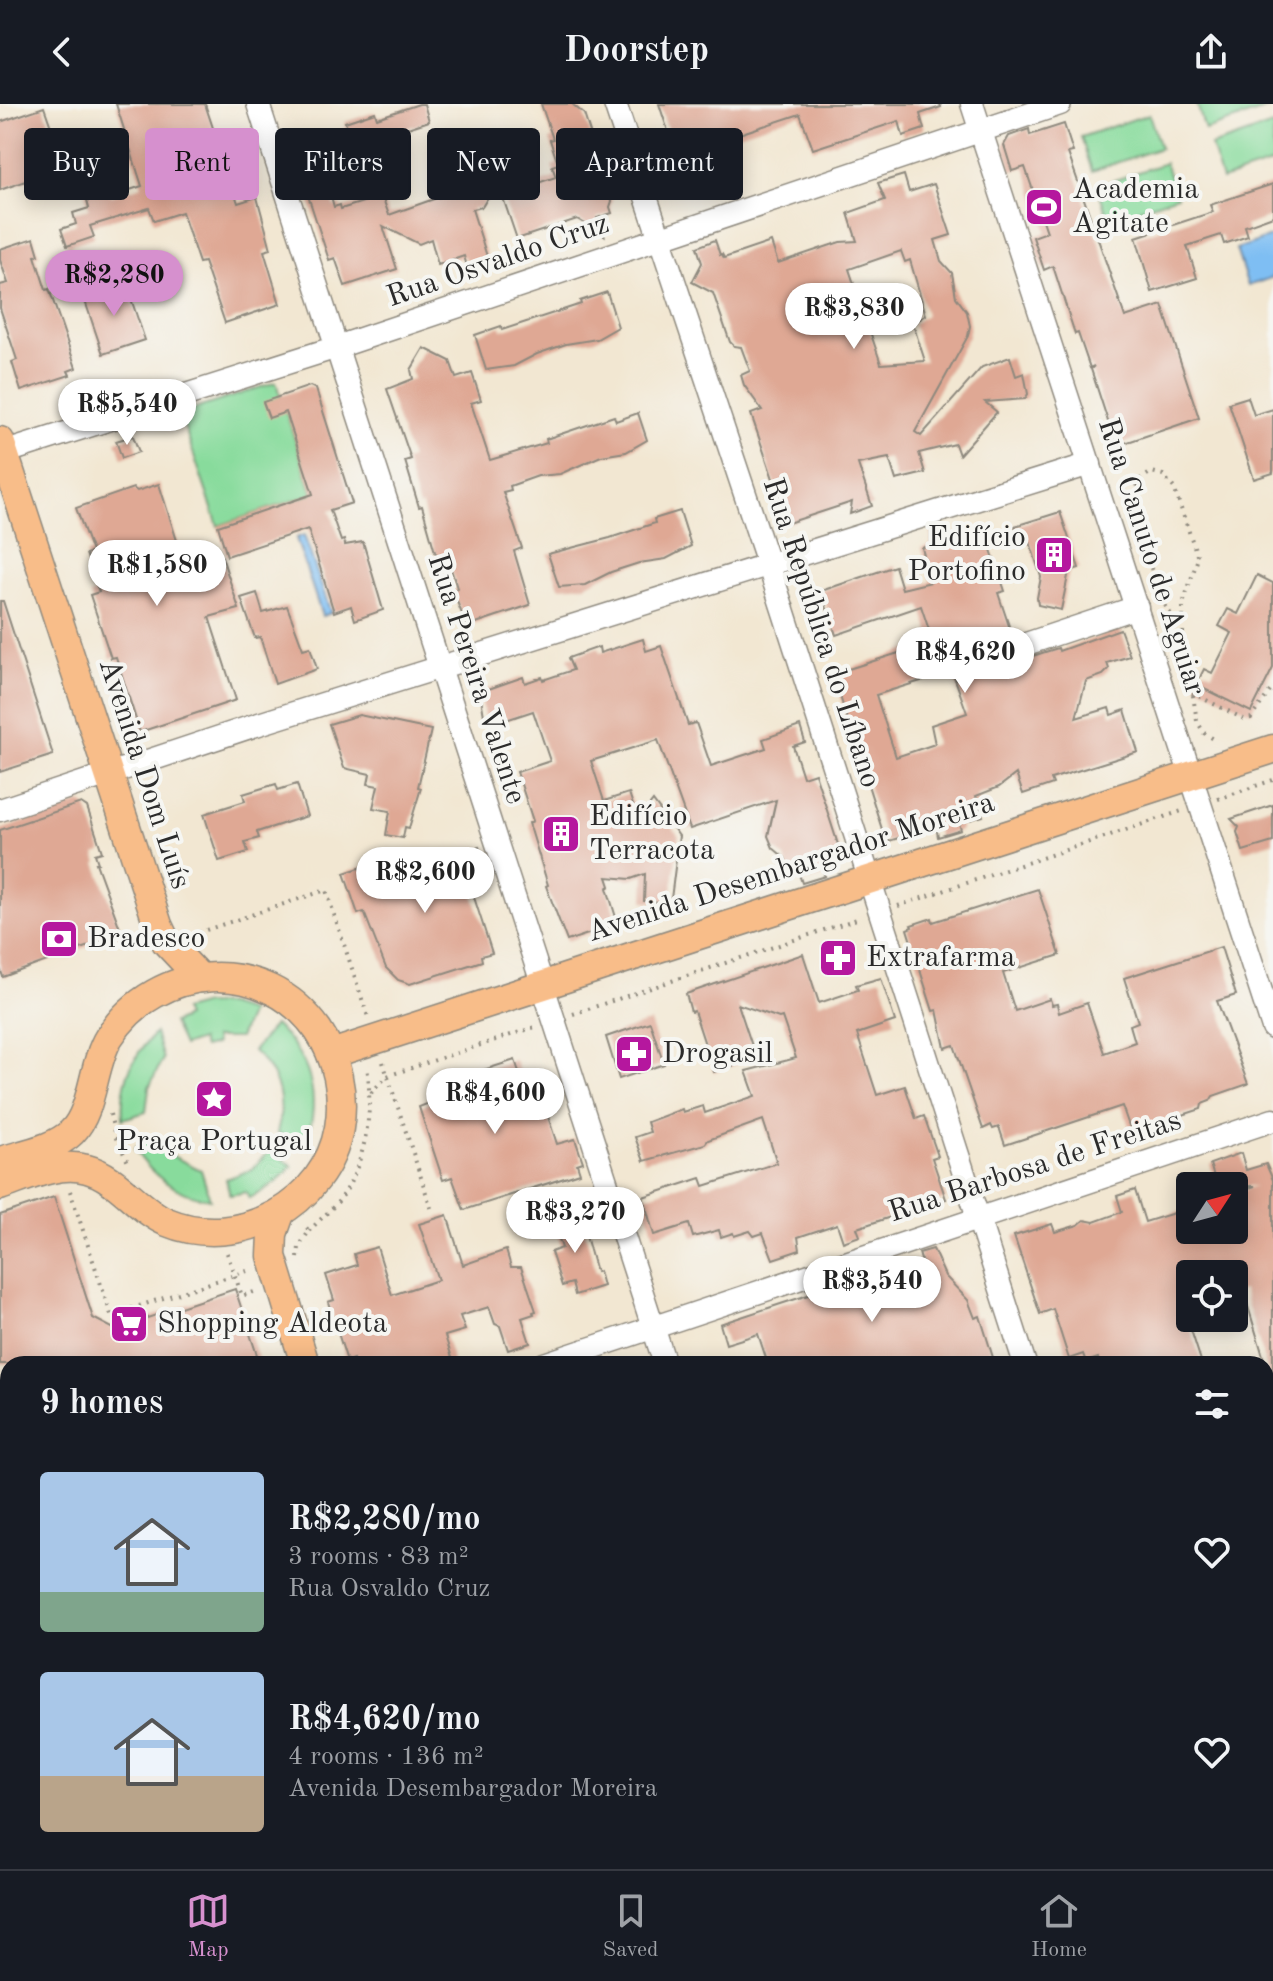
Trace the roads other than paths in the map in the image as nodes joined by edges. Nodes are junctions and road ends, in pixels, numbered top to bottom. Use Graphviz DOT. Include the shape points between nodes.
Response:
graph roads {
  1 [pos="258,104"];
  2 [pos="615,104"];
  3 [pos="972,104"];
  4 [pos="1060,104"];
  5 [pos="981,130"];
  6 [pos="660,238"];
  7 [pos="337,347"];
  8 [pos="1,449"];
  9 [pos="1090,464"];
  10 [pos="769,566"];
  11 [pos="1137,607"];
  12 [pos="1020,646"];
  13 [pos="440,668"];
  14 [pos="1273,749"];
  15 [pos="108,774"];
  16 [pos="1190,776"];
  17 [pos="0,810"];
  18 [pos="869,879"];
  19 [pos="200,978"];
  20 [pos="544,985"];
  21 [pos="1273,1028"];
  22 [pos="331,1054"];
  23 [pos="1273,1120"];
  24 [pos="0,1161"];
  25 [pos="0,1186"];
  26 [pos="978,1218"];
  27 [pos="291,1219"];
  28 [pos="653,1327"];
  29 [pos="303,1356"];
  30 [pos="568,1356"];
  31 [pos="662,1356"];
  32 [pos="1022,1356"];
  1 -- 7 [label="street, Rua Pereira Valente"];
  2 -- 6 [label="street, Rua República do Líbano"];
  3 -- 5 [label="street, Rua Canuto de Aguiar"];
  4 -- 5 [label="street, Rua Osvaldo Cruz"];
  5 -- 6 [label="street, Rua Osvaldo Cruz"];
  5 -- 9 [label="street, Rua Canuto de Aguiar"];
  6 -- 7 [label="street, Rua Osvaldo Cruz"];
  6 -- 10 [label="street, Rua República do Líbano"];
  7 -- 8 [label="street, Rua Osvaldo Cruz"];
  7 -- 13 [label="street, Rua Pereira Valente"];
  8 -- 15 [label="main road, Avenida Dom Luís"];
  9 -- 10 [label="street"];
  9 -- 11 [label="street, Rua Canuto de Aguiar"];
  10 -- 13 [label="street"];
  10 -- 18 [label="street, Rua República do Líbano"];
  11 -- 12 [label="street"];
  11 -- 16 [label="street, Rua Canuto de Aguiar"];
  13 -- 15 [label="street"];
  13 -- 20 [label="street, Rua Pereira Valente"];
  14 -- 16 [label="main road, Avenida Desembargador Moreira"];
  15 -- 17 [label="street"];
  15 -- 19 [label="main road, Avenida Dom Luís" via="162,936"];
  16 -- 18 [label="main road, Avenida Desembargador Moreira"];
  16 -- 21 [label="street, Rua Canuto de Aguiar"];
  18 -- 20 [label="main road, Avenida Desembargador Moreira"];
  18 -- 26 [label="street, Rua República do Líbano"];
  19 -- 22 [label="main road" via="237,979 279,995 311,1020"];
  19 -- 24 [label="main road" via="159,989 120,1022 95,1067 75,1129 54,1143"];
  20 -- 22 [label="main road, Avenida Desembargador Moreira"];
  20 -- 28 [label="street, Rua Pereira Valente"];
  22 -- 27 [label="main road" via="340,1085 340,1126 319,1177"];
  23 -- 26 [label="street, Rua Barbosa de Freitas"];
  25 -- 27 [label="main road" via="62,1166 75,1167 107,1178 168,1222 195,1229 230,1230"];
  26 -- 28 [label="street, Rua Barbosa de Freitas"];
  26 -- 32 [label="street, Rua República do Líbano"];
  27 -- 29 [label="main road" via="273,1234 272,1256"];
  28 -- 30 [label="street, Rua Barbosa de Freitas"];
  28 -- 31 [label="street, Rua Pereira Valente"];
}
